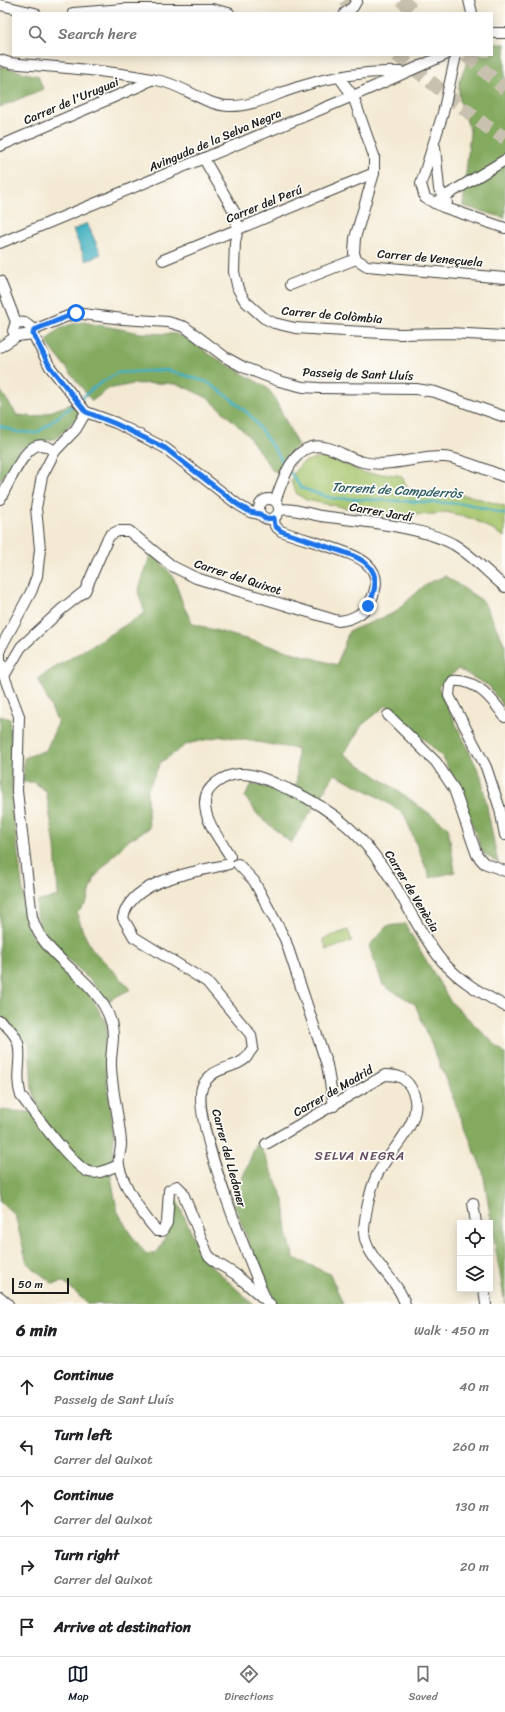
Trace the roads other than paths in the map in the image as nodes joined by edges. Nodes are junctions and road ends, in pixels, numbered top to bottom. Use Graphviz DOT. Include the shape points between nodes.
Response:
graph roads {
  1 [pos="357,0"];
  2 [pos="469,0"];
  3 [pos="0,5"];
  4 [pos="30,12"];
  5 [pos="86,12"];
  6 [pos="225,12"];
  7 [pos="346,12"];
  8 [pos="472,12"];
  9 [pos="493,33"];
  10 [pos="505,33"];
  11 [pos="443,56"];
  12 [pos="456,56"];
  13 [pos="0,60"];
  14 [pos="403,72"];
  15 [pos="339,77"];
  16 [pos="152,79"];
  17 [pos="353,96"];
  18 [pos="435,141"];
  19 [pos="0,146"];
  20 [pos="204,159"];
  21 [pos="505,160"];
  22 [pos="374,173"];
  23 [pos="444,197"];
  24 [pos="434,203"];
  25 [pos="456,211"];
  26 [pos="505,228"];
  27 [pos="238,229"];
  28 [pos="2,242"];
  29 [pos="0,253"];
  30 [pos="356,259"];
  31 [pos="163,260"];
  32 [pos="505,278"];
  33 [pos="0,281"];
  34 [pos="290,285"];
  35 [pos="16,322"];
  36 [pos="34,332"];
  37 [pos="17,336"];
  38 [pos="505,336"];
  39 [pos="0,347"];
  40 [pos="80,405"];
  41 [pos="505,417"];
  42 [pos="55,451"];
  43 [pos="505,477"];
  44 [pos="0,499"];
  45 [pos="275,501"];
  46 [pos="260,514"];
  47 [pos="277,514"];
  48 [pos="505,587"];
  49 [pos="4,676"];
  50 [pos="388,715"];
  51 [pos="505,718"];
  52 [pos="505,834"];
  53 [pos="232,861"];
  54 [pos="505,871"];
  55 [pos="505,1006"];
  56 [pos="0,1021"];
  57 [pos="334,1106"];
  58 [pos="266,1144"];
  59 [pos="119,1165"];
  60 [pos="473,1203"];
  61 [pos="476,1220"];
  62 [pos="484,1292"];
  63 [pos="0,1297"];
  64 [pos="267,1301"];
  65 [pos="8,1304"];
  66 [pos="405,1304"];
  67 [pos="486,1304"];
  1 -- 7 [label="street"];
  2 -- 8 [label="street"];
  3 -- 4 [label="street"];
  5 -- 6 [label="street" via="124,9 212,9"];
  9 -- 10 [label="street"];
  11 -- 14 [label="street, Avinguda de la Selva Negra"];
  12 -- 18 [label="street"];
  13 -- 16 [label="street"];
  14 -- 15 [label="street" via="360,72"];
  14 -- 17 [label="street, Avinguda de la Selva Negra"];
  15 -- 16 [label="street" via="230,106 217,104"];
  15 -- 17 [label="street"];
  16 -- 19 [label="street, Carrer de l'Uruguai"];
  17 -- 20 [label="street, Avinguda de la Selva Negra"];
  17 -- 22 [label="street" via="374,156"];
  18 -- 23 [label="street" via="439,189"];
  18 -- 24 [label="street" via="421,184 425,198"];
  20 -- 27 [label="street, Carrer de Colòmbia" via="235,214"];
  20 -- 28 [label="street, Avinguda de la Selva Negra"];
  21 -- 23 [label="street"];
  22 -- 27 [label="street, Carrer del Perú"];
  22 -- 30 [label="street" via="355,238"];
  23 -- 24 [label="street"];
  23 -- 25 [label="street"];
  24 -- 25 [label="street"];
  25 -- 26 [label="street"];
  27 -- 31 [label="street, Carrer del Perú"];
  27 -- 38 [label="street, Carrer de Colòmbia" via="234,272 238,289 254,310 274,323 295,328 400,334"];
  28 -- 29 [label="street, Avinguda de la Selva Negra"];
  30 -- 32 [label="street, Carrer de Veneçuela" via="367,266"];
  30 -- 34 [label="street"];
  33 -- 35 [label="street"];
  35 -- 36 [label="street" via="25,323"];
  35 -- 37 [label="street" via="13,331"];
  36 -- 37 [label="street, Passeig de Sant Lluís"];
  36 -- 40 [label="street" via="50,367"];
  36 -- 41 [label="street, Passeig de Sant Lluís" via="76,313 168,322 185,327 225,357 279,381 311,388 416,389 451,397"];
  37 -- 39 [label="street"];
  40 -- 42 [label="street" via="76,429"];
  40 -- 46 [label="street" via="165,448 237,504 250,512"];
  42 -- 44 [label="street" via="43,445 35,446 28,452"];
  42 -- 49 [label="street" via="46,465 38,489 36,508 40,549 37,576 0,649"];
  43 -- 45 [label="street" via="446,457 364,462 329,447 311,447 299,454 288,469"];
  45 -- 46 [label="street" via="268,499 261,502"];
  45 -- 47 [label="street" via="278,504"];
  46 -- 47 [label="street" via="265,519"];
  47 -- 48 [label="street, Carrer Jardí" via="285,509 412,530 453,544"];
  47 -- 49 [label="street, Carrer del Quixot" via="275,526 281,531 355,555 369,566 374,572 376,587 362,613 338,621 196,578 172,566 129,531 118,531 107,540 85,592 62,609 21,647"];
  49 -- 59 [label="street" via="19,716 17,792 32,918 43,942 91,987 112,1022 111,1065 122,1147"];
  50 -- 54 [label="street" via="436,762 454,789 477,855 484,863"];
  51 -- 52 [label="street" via="489,697 473,685 460,681 450,686 450,696 489,774"];
  53 -- 55 [label="street, Carrer de Venècia" via="205,809 208,790 229,776 244,774 262,778 326,809 352,829 372,851 420,931 442,961 469,986"];
  53 -- 57 [label="street, Carrer de Venècia" via="254,881 286,939 327,1064"];
  53 -- 64 [label="street, Carrer del Lledoner" via="151,885 133,898 123,918 134,937 207,982 251,1035 253,1048 245,1059 211,1074 202,1086 201,1104 209,1143 232,1217"];
  56 -- 59 [label="street" via="7,1025 20,1045 17,1084 21,1096 71,1157 85,1170 98,1172"];
  57 -- 58 [label="street, Carrer de Madrid"];
  57 -- 66 [label="street, Carrer de Madrid" via="385,1075 402,1078 412,1090 414,1114 409,1127 376,1176 364,1230 369,1249 394,1281"];
  59 -- 64 [label="street" via="131,1195 157,1231 165,1228 169,1190 177,1186 182,1191 208,1255"];
  60 -- 61 [label="street"];
  62 -- 67 [label="street"];
  63 -- 65 [label="street"];
}
